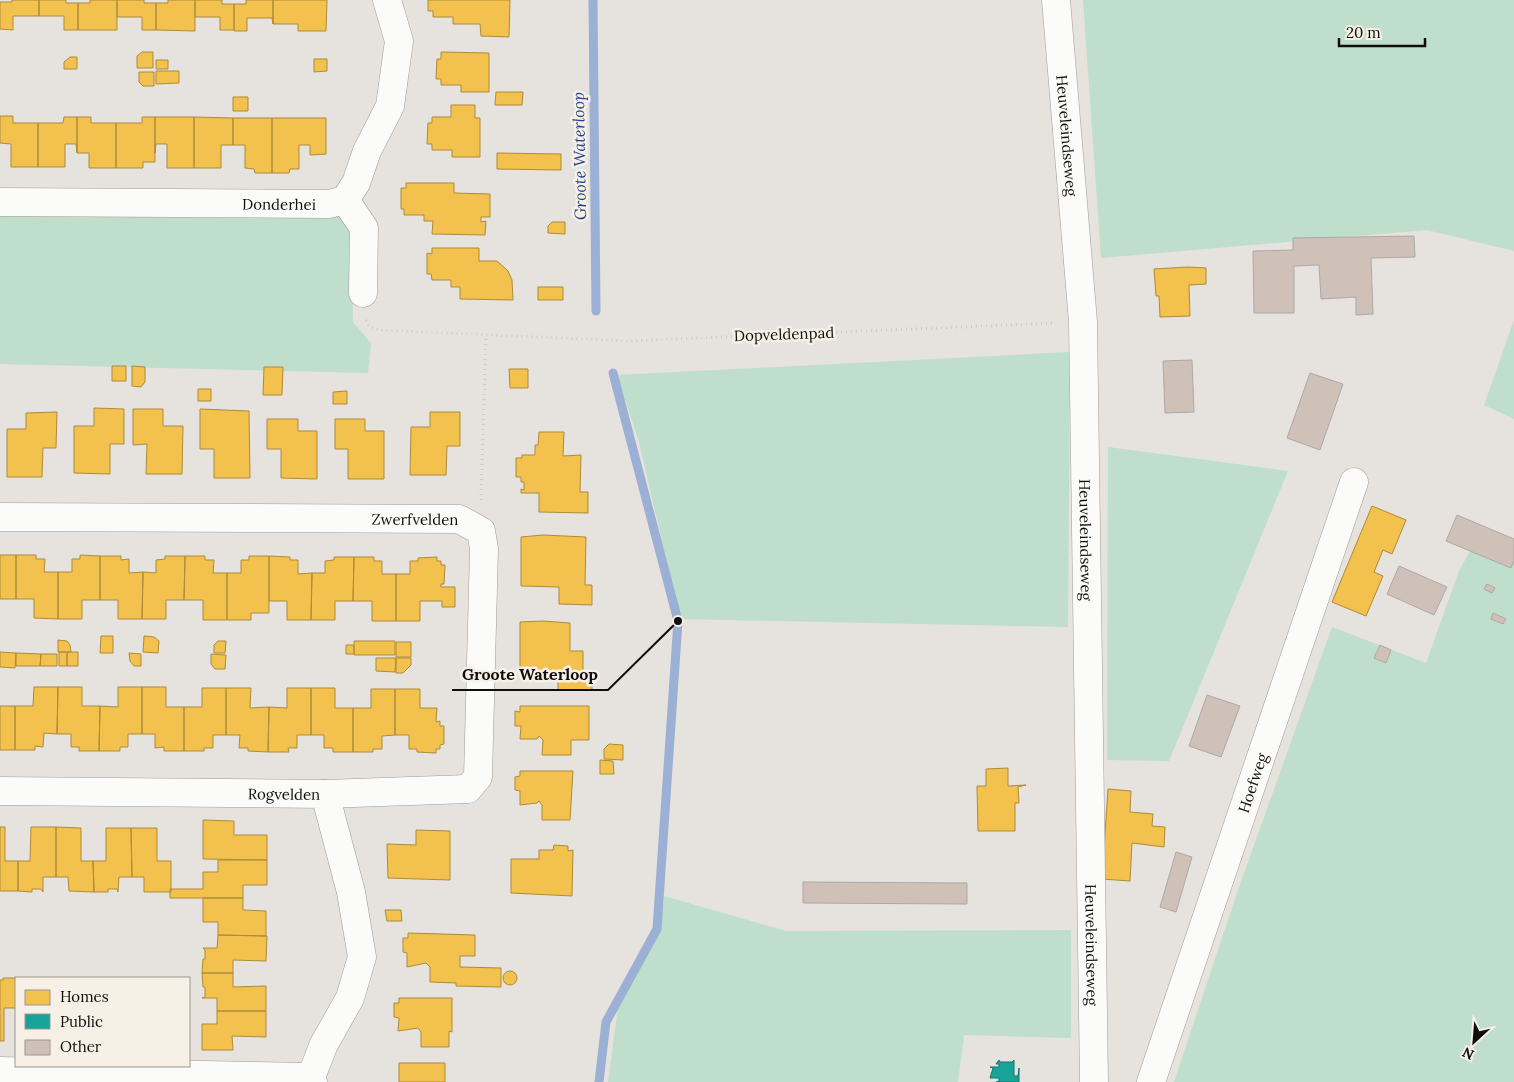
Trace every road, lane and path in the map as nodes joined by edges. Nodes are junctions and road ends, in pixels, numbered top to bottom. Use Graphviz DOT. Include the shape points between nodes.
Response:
graph roads {
  1 [pos="388,0"];
  2 [pos="1056,0"];
  3 [pos="345,200"];
  4 [pos="0,202"];
  5 [pos="363,293"];
  6 [pos="1083,322"];
  7 [pos="486,336"];
  8 [pos="1354,482"];
  9 [pos="0,517"];
  10 [pos="481,531"];
  11 [pos="0,792"];
  12 [pos="325,794"];
  13 [pos="0,1071"];
  14 [pos="312,1080"];
  15 [pos="1094,1082"];
  16 [pos="1151,1082"];
  1 -- 3 [label="street" via="399,41 390,106 366,152 356,183"];
  2 -- 6 [label="street, Heuveleindseweg"];
  3 -- 4 [label="street, Donderhei" via="329,204"];
  3 -- 5 [label="street" via="364,228"];
  5 -- 7 [label="path, Dopveldenpad" via="364,317 369,326 379,330"];
  6 -- 7 [label="path, Dopveldenpad" via="629,341"];
  6 -- 15 [label="street, Heuveleindseweg"];
  7 -- 10 [label="path"];
  8 -- 16 [label="street, Hoefweg"];
  9 -- 10 [label="street, Zwerfvelden" via="459,519"];
  10 -- 12 [label="street" via="484,549 478,777 468,789"];
  11 -- 12 [label="street, Rogvelden"];
  12 -- 14 [label="street, Rogvelden" via="351,892 362,957 350,998 324,1044"];
  13 -- 14 [label="street"];
}
